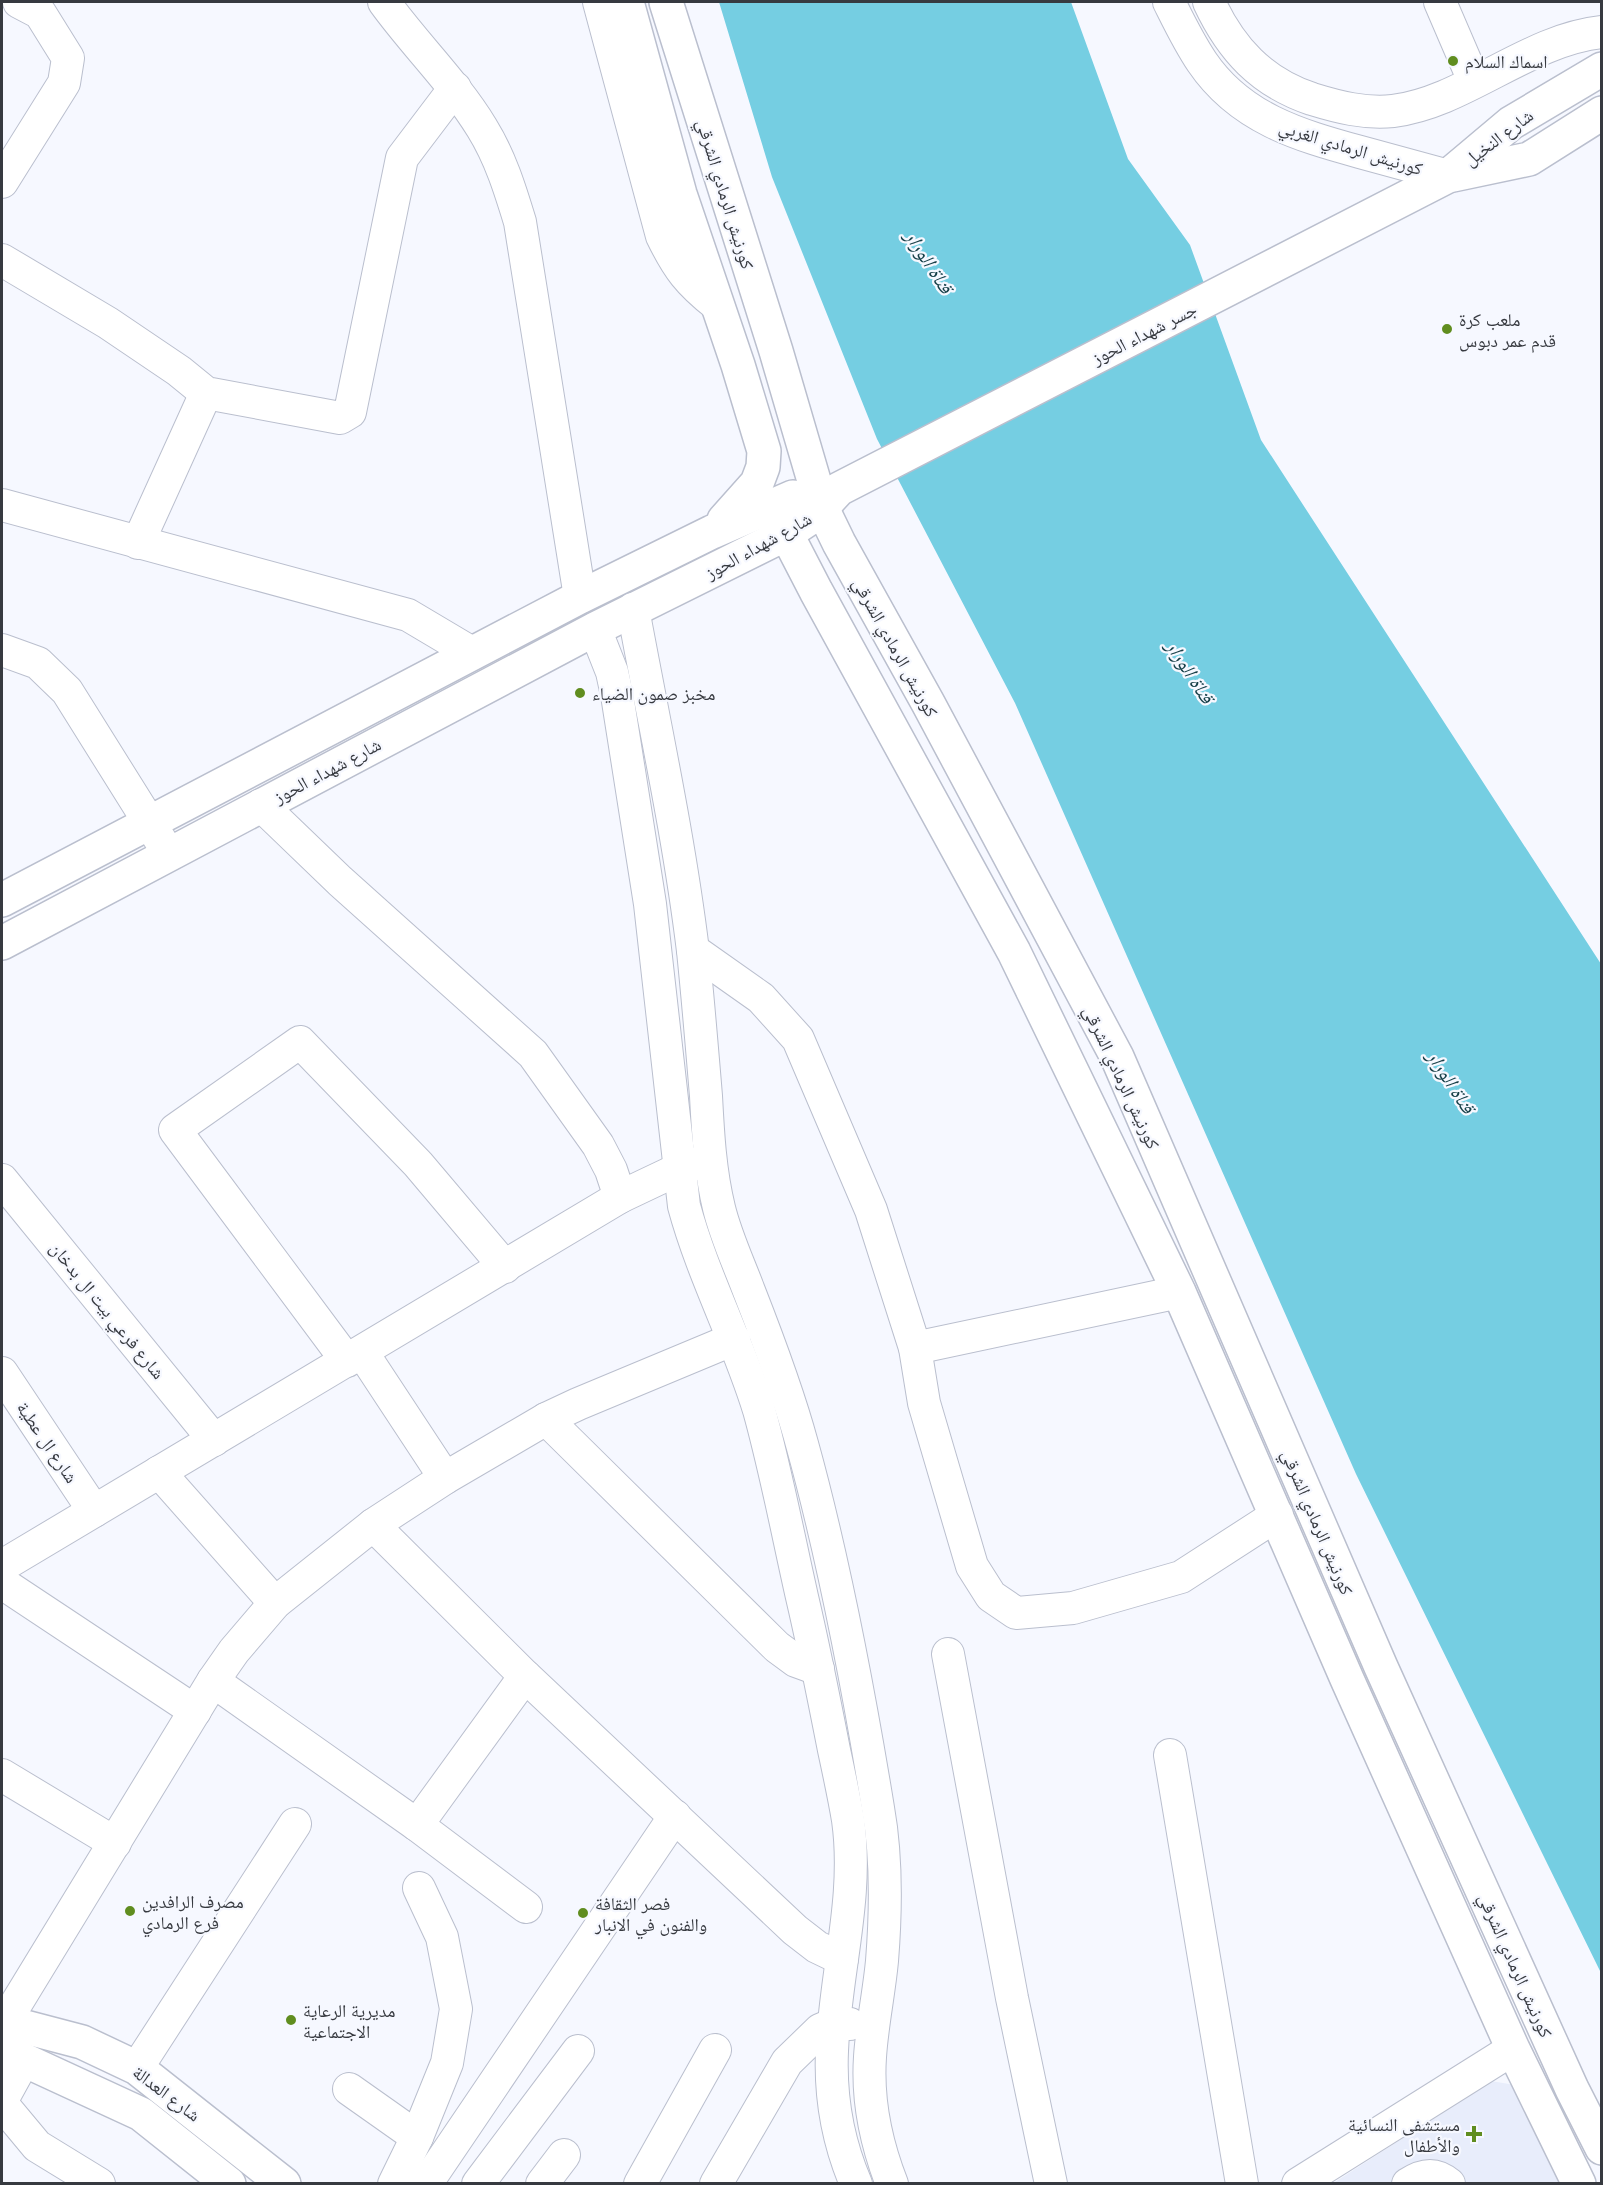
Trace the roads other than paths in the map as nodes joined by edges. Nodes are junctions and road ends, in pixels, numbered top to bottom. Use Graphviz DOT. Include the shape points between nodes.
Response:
graph roads {
  1 [pos="19,2"];
  2 [pos="384,2"];
  3 [pos="599,2"];
  4 [pos="627,2"];
  5 [pos="666,2"];
  6 [pos="1169,2"];
  7 [pos="1209,2"];
  8 [pos="1440,2"];
  9 [pos="1602,32"];
  10 [pos="1602,69"];
  11 [pos="1474,81"];
  12 [pos="455,88"];
  13 [pos="1602,112"];
  14 [pos="1448,176"];
  15 [pos="2,182"];
  16 [pos="2,260"];
  17 [pos="717,305"];
  18 [pos="776,351"];
  19 [pos="738,365"];
  20 [pos="206,393"];
  21 [pos="825,496"];
  22 [pos="2,505"];
  23 [pos="779,520"];
  24 [pos="712,532"];
  25 [pos="138,543"];
  26 [pos="729,563"];
  27 [pos="816,591"];
  28 [pos="580,597"];
  29 [pos="633,609"];
  30 [pos="595,629"];
  31 [pos="2,650"];
  32 [pos="472,653"];
  33 [pos="261,805"];
  34 [pos="149,822"];
  35 [pos="169,854"];
  36 [pos="2,900"];
  37 [pos="2,943"];
  38 [pos="693,950"];
  39 [pos="710,1159"];
  40 [pos="679,1169"];
  41 [pos="2,1180"];
  42 [pos="620,1197"];
  43 [pos="505,1267"];
  44 [pos="1179,1292"];
  45 [pos="734,1339"];
  46 [pos="915,1348"];
  47 [pos="355,1356"];
  48 [pos="2,1373"];
  49 [pos="546,1419"];
  50 [pos="213,1440"];
  51 [pos="159,1472"];
  52 [pos="445,1478"];
  53 [pos="94,1511"];
  54 [pos="1277,1515"];
  55 [pos="373,1525"];
  56 [pos="2,1566"];
  57 [pos="2,1583"];
  58 [pos="275,1603"];
  59 [pos="948,1654"];
  60 [pos="1381,1667"];
  61 [pos="818,1669"];
  62 [pos="525,1676"];
  63 [pos="1347,1679"];
  64 [pos="213,1681"];
  65 [pos="195,1711"];
  66 [pos="1170,1755"];
  67 [pos="2,1775"];
  68 [pos="675,1816"];
  69 [pos="295,1824"];
  70 [pos="417,1825"];
  71 [pos="115,1843"];
  72 [pos="419,1888"];
  73 [pos="526,1907"];
  74 [pos="842,1959"];
  75 [pos="834,2024"];
  76 [pos="874,2024"];
  77 [pos="8,2039"];
  78 [pos="1513,2049"];
  79 [pos="715,2050"];
  80 [pos="578,2051"];
  81 [pos="137,2068"];
  82 [pos="349,2089"];
  83 [pos="2,2102"];
  84 [pos="417,2137"];
  85 [pos="1602,2148"];
  86 [pos="564,2155"];
  87 [pos="99,2184"];
  88 [pos="229,2184"];
  89 [pos="284,2184"];
  90 [pos="394,2184"];
  91 [pos="426,2184"];
  92 [pos="478,2184"];
  93 [pos="542,2184"];
  94 [pos="640,2184"];
  95 [pos="716,2184"];
  96 [pos="856,2184"];
  97 [pos="891,2184"];
  98 [pos="1050,2184"];
  99 [pos="1242,2184"];
  100 [pos="1298,2184"];
  101 [pos="1408,2184"];
  102 [pos="1449,2184"];
  103 [pos="1579,2184"];
  1 -- 15 [label="street" via="40,13 68,58 64,83"];
  2 -- 12 [label="street"];
  3 -- 17 [label="street" via="662,236 675,263 694,287"];
  4 -- 17 [label="main road" via="680,194"];
  5 -- 18 [label="main road, كورنيش الرمادي الشرقي"];
  6 -- 14 [label="street, كورنيش الرمادي الغربي" via="1202,63 1224,89 1250,110 1311,139"];
  7 -- 11 [label="street, كورنيش الرمادي الغربي" via="1225,33 1268,78 1295,94 1325,103 1358,111 1392,111 1425,104"];
  8 -- 11 [label="street"];
  9 -- 11 [label="street, كورنيش الرمادي الغربي" via="1553,44"];
  10 -- 14 [label="main road, شارع النخيل" via="1511,123"];
  12 -- 20 [label="street" via="402,158 350,412 340,418"];
  12 -- 28 [label="street" via="483,129 501,165 520,222"];
  13 -- 14 [label="main road, شارع النخيل" via="1529,159"];
  14 -- 21 [label="main road, جسر شهداء الحوز"];
  16 -- 20 [label="street" via="108,323"];
  17 -- 19 [label="main road"];
  18 -- 19 [label="main road"];
  18 -- 21 [label="main road, كورنيش الرمادي الشرقي"];
  19 -- 24 [label="main road" via="764,451 763,466 752,491"];
  20 -- 25 [label="street"];
  21 -- 23 [label="main road, شارع شهداء الحوز"];
  21 -- 60 [label="main road, كورنيش الرمادي الشرقي" via="1117,1057"];
  22 -- 25 [label="street"];
  23 -- 24 [label="main road, شارع شهداء الحوز"];
  23 -- 26 [label="main road, شارع شهداء الحوز"];
  23 -- 27 [label="main road, كورنيش الرمادي الشرقي"];
  24 -- 28 [label="main road, شارع شهداء الحوز"];
  25 -- 32 [label="street" via="408,615"];
  26 -- 27 [label="main road" via="770,561 796,572"];
  26 -- 29 [label="main road, شارع شهداء الحوز"];
  27 -- 44 [label="main road, كورنيش الرمادي الشرقي" via="1014,952"];
  28 -- 32 [label="main road, شارع شهداء الحوز"];
  29 -- 30 [label="main road, شارع شهداء الحوز"];
  29 -- 38 [label="street" via="668,782"];
  30 -- 33 [label="main road, شارع شهداء الحوز"];
  30 -- 40 [label="street" via="617,695 645,869"];
  31 -- 34 [label="street" via="38,663 67,691"];
  32 -- 34 [label="main road, شارع شهداء الحوز"];
  33 -- 35 [label="main road, شارع شهداء الحوز"];
  33 -- 42 [label="street" via="533,1053 602,1152"];
  34 -- 35 [label="street"];
  34 -- 36 [label="main road, شارع شهداء الحوز"];
  35 -- 37 [label="main road, شارع شهداء الحوز"];
  38 -- 39 [label="street"];
  38 -- 46 [label="street" via="761,998 798,1038 871,1210"];
  39 -- 40 [label="street"];
  39 -- 76 [label="street" via="726,1235 764,1328 802,1444 854,1670 880,1816 884,1864 882,1959"];
  40 -- 42 [label="street"];
  40 -- 45 [label="street" via="689,1225"];
  41 -- 50 [label="street, شارع فرعي بيت ال بدخان"];
  42 -- 43 [label="street"];
  43 -- 47 [label="street"];
  43 -- 47 [label="street" via="418,1164 300,1042 175,1130"];
  44 -- 46 [label="street"];
  44 -- 54 [label="main road, كورنيش الرمادي الشرقي"];
  45 -- 49 [label="street"];
  45 -- 61 [label="street" via="770,1451"];
  46 -- 54 [label="street" via="924,1403 972,1566 991,1596 1016,1613 1073,1608 1181,1577"];
  47 -- 50 [label="street"];
  47 -- 52 [label="street"];
  48 -- 53 [label="street, شارع ال عطية"];
  49 -- 52 [label="street"];
  49 -- 61 [label="street" via="777,1647 796,1661"];
  50 -- 51 [label="street"];
  51 -- 53 [label="street"];
  51 -- 58 [label="street"];
  52 -- 55 [label="street"];
  53 -- 56 [label="street"];
  54 -- 63 [label="main road, كورنيش الرمادي الشرقي"];
  55 -- 58 [label="street"];
  55 -- 62 [label="street"];
  57 -- 65 [label="street"];
  58 -- 64 [label="street"];
  59 -- 98 [label="street"];
  60 -- 63 [label="main road"];
  60 -- 85 [label="main road, كورنيش الرمادي الشرقي"];
  61 -- 74 [label="street" via="848,1819 850,1904"];
  62 -- 68 [label="street"];
  62 -- 70 [label="street"];
  63 -- 78 [label="main road, كورنيش الرمادي الشرقي"];
  64 -- 65 [label="street"];
  64 -- 70 [label="street"];
  65 -- 71 [label="street"];
  66 -- 99 [label="street"];
  67 -- 71 [label="street"];
  68 -- 74 [label="street" via="795,1930"];
  68 -- 91 [label="street"];
  69 -- 81 [label="street"];
  70 -- 73 [label="street"];
  71 -- 77 [label="street"];
  72 -- 84 [label="street" via="442,1937 456,2009 447,2063"];
  74 -- 75 [label="street"];
  75 -- 76 [label="street"];
  75 -- 95 [label="street" via="820,2030 787,2062"];
  75 -- 96 [label="street" via="832,2051 840,2140"];
  76 -- 97 [label="street" via="870,2058 872,2108"];
  77 -- 81 [label="main road, شارع العدالة" via="82,2042"];
  77 -- 83 [label="street"];
  77 -- 88 [label="main road, شارع العدالة" via="141,2114"];
  78 -- 100 [label="street"];
  78 -- 103 [label="main road, كورنيش الرمادي الشرقي"];
  79 -- 94 [label="street"];
  80 -- 92 [label="street"];
  81 -- 89 [label="main road, شارع العدالة"];
  82 -- 84 [label="street"];
  83 -- 87 [label="street" via="37,2146"];
  84 -- 90 [label="street"];
  86 -- 93 [label="street"];
  101 -- 102 [label="street" via="1419,2177 1436,2175"];
}
